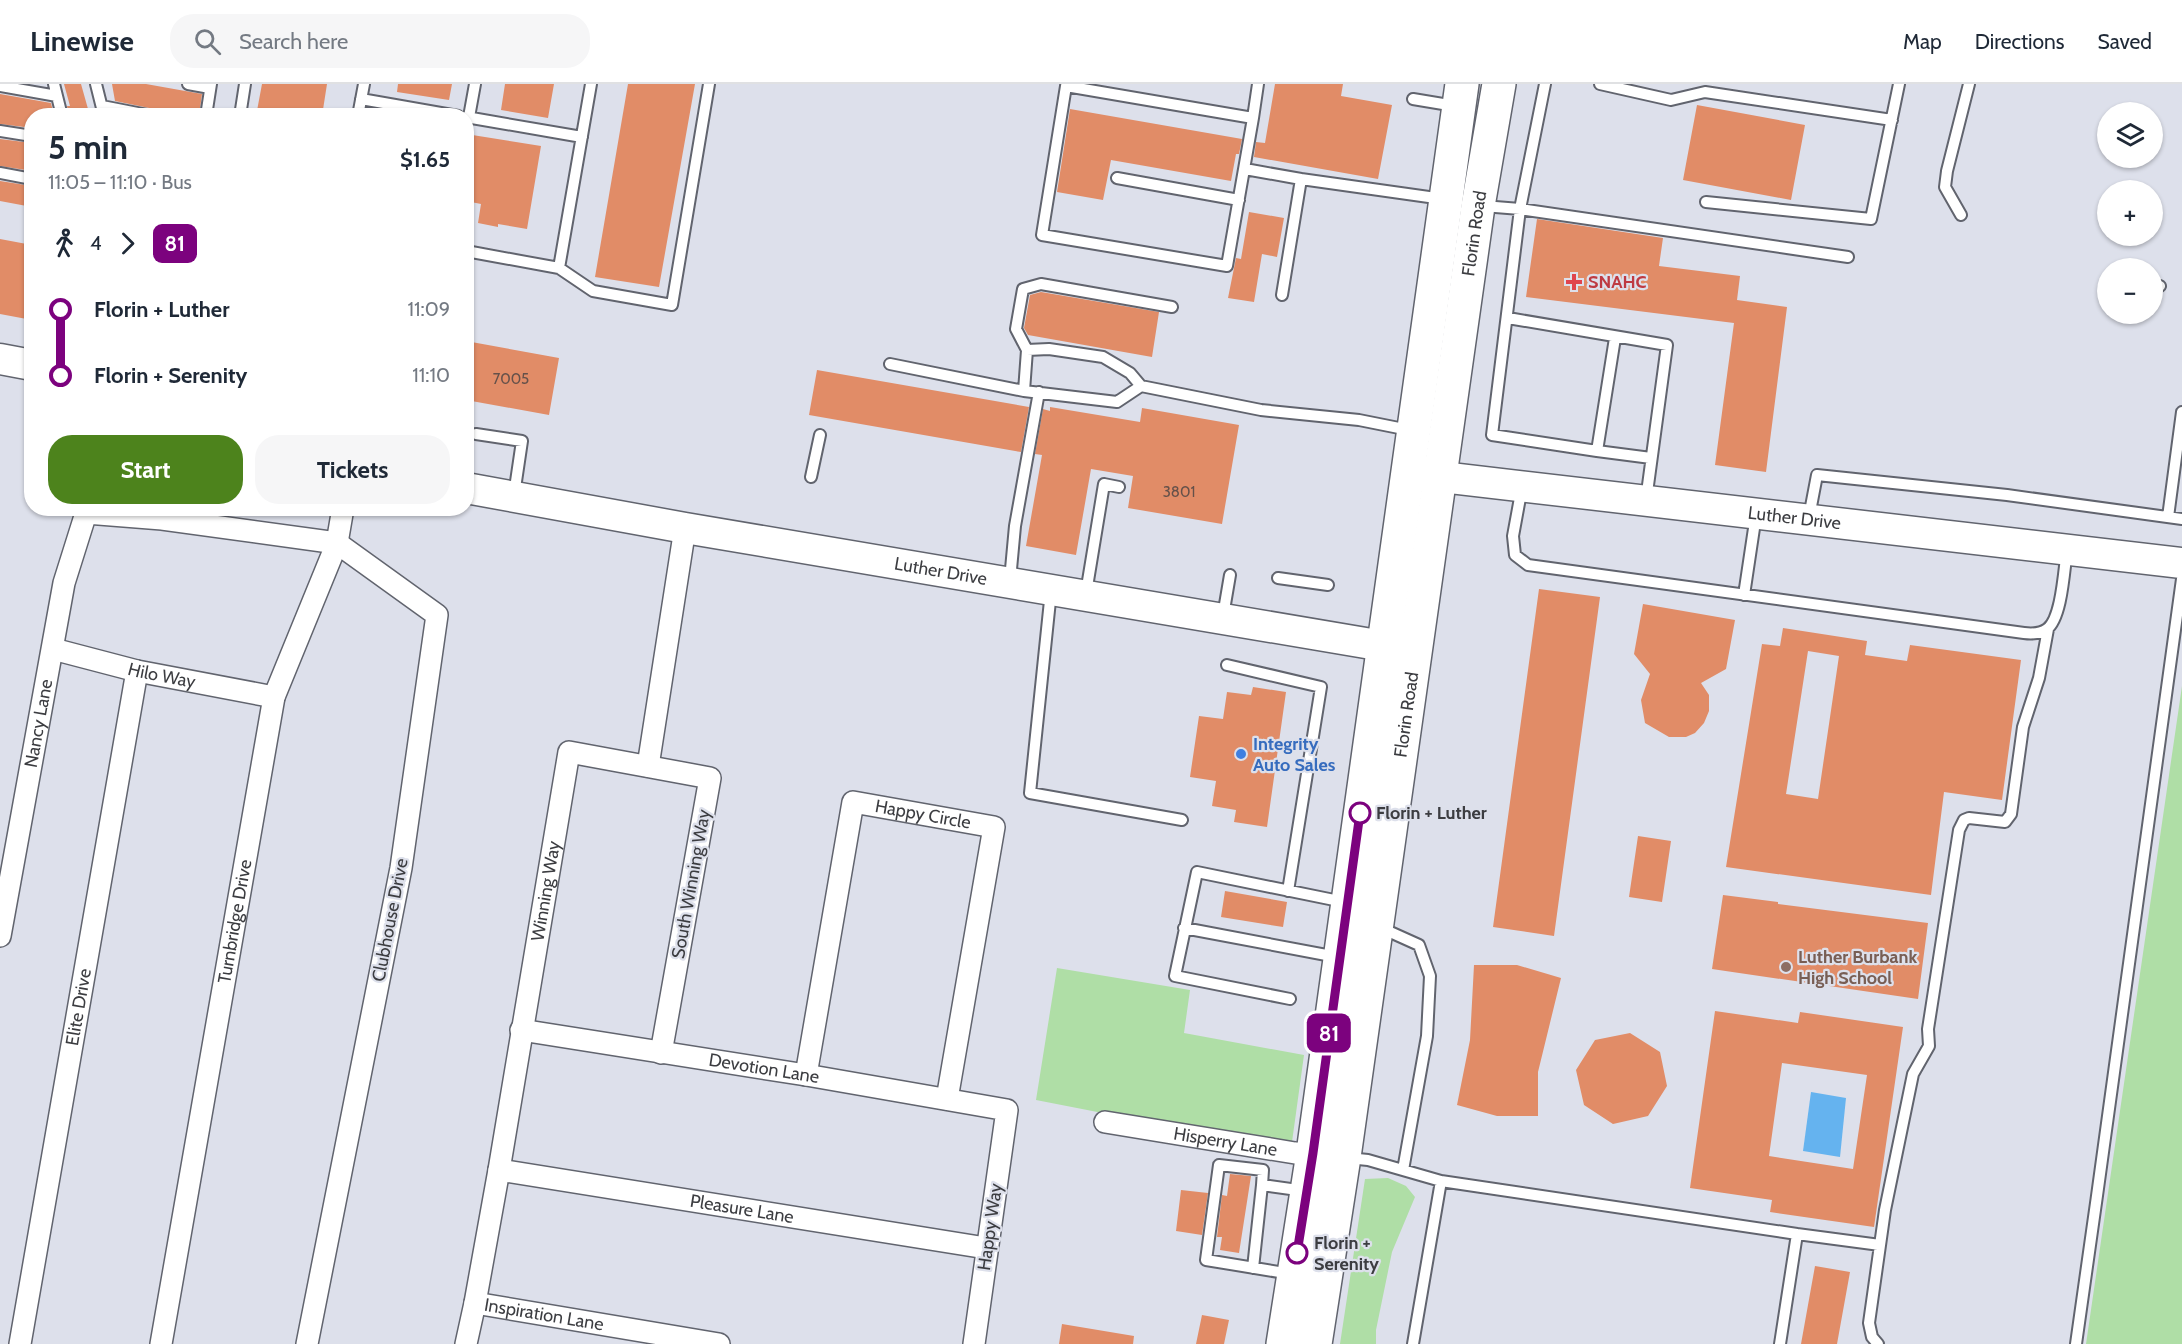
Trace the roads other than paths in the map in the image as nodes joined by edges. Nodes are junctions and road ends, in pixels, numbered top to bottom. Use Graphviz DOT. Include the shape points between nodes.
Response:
graph roads {
  1 [pos="54,84"];
  2 [pos="96,84"];
  3 [pos="188,84"];
  4 [pos="246,84"];
  5 [pos="364,84"];
  6 [pos="476,84"];
  7 [pos="591,84"];
  8 [pos="709,84"];
  9 [pos="1258,84"];
  10 [pos="1499,84"];
  11 [pos="1545,84"];
  12 [pos="1600,84"];
  13 [pos="1899,84"];
  14 [pos="1969,84"];
  15 [pos="1066,85"];
  16 [pos="0,86"];
  17 [pos="211,86"];
  18 [pos="1460,95"];
  19 [pos="57,96"];
  20 [pos="361,99"];
  21 [pos="1413,99"];
  22 [pos="60,108"];
  23 [pos="102,108"];
  24 [pos="207,108"];
  25 [pos="242,108"];
  26 [pos="359,108"];
  27 [pos="413,108"];
  28 [pos="468,108"];
  29 [pos="1253,118"];
  30 [pos="474,119"];
  31 [pos="1892,120"];
  32 [pos="0,130"];
  33 [pos="24,134"];
  34 [pos="582,137"];
  35 [pos="1245,169"];
  36 [pos="0,173"];
  37 [pos="24,177"];
  38 [pos="1118,178"];
  39 [pos="1301,179"];
  40 [pos="1239,200"];
  41 [pos="1444,200"];
  42 [pos="1706,202"];
  43 [pos="1478,206"];
  44 [pos="1520,209"];
  45 [pos="1961,215"];
  46 [pos="474,252"];
  47 [pos="1848,257"];
  48 [pos="559,268"];
  49 [pos="1282,295"];
  50 [pos="1172,307"];
  51 [pos="1508,318"];
  52 [pos="1615,338"];
  53 [pos="1027,350"];
  54 [pos="0,359"];
  55 [pos="24,363"];
  56 [pos="890,364"];
  57 [pos="1141,386"];
  58 [pos="1024,391"];
  59 [pos="1039,392"];
  60 [pos="2182,412"];
  61 [pos="1413,430"];
  62 [pos="476,434"];
  63 [pos="820,435"];
  64 [pos="1597,451"];
  65 [pos="1651,458"];
  66 [pos="1407,474"];
  67 [pos="811,477"];
  68 [pos="1441,477"];
  69 [pos="1119,487"];
  70 [pos="1522,487"];
  71 [pos="474,490"];
  72 [pos="513,498"];
  73 [pos="1646,502"];
  74 [pos="1756,515"];
  75 [pos="85,516"];
  76 [pos="124,516"];
  77 [pos="342,516"];
  78 [pos="2169,517"];
  79 [pos="2182,519"];
  80 [pos="1808,521"];
  81 [pos="685,528"];
  82 [pos="337,543"];
  83 [pos="2067,550"];
  84 [pos="2182,563"];
  85 [pos="1230,575"];
  86 [pos="1278,578"];
  87 [pos="2182,579"];
  88 [pos="1009,583"];
  89 [pos="1328,585"];
  90 [pos="1052,590"];
  91 [pos="1744,595"];
  92 [pos="1085,596"];
  93 [pos="1223,619"];
  94 [pos="2048,629"];
  95 [pos="1382,646"];
  96 [pos="52,649"];
  97 [pos="1416,651"];
  98 [pos="1227,665"];
  99 [pos="137,671"];
  100 [pos="274,697"];
  101 [pos="648,766"];
  102 [pos="1182,820"];
  103 [pos="1288,891"];
  104 [pos="1347,903"];
  105 [pos="1377,926"];
  106 [pos="1184,928"];
  107 [pos="0,936"];
  108 [pos="1340,958"];
  109 [pos="1290,999"];
  110 [pos="521,1030"];
  111 [pos="661,1053"];
  112 [pos="806,1075"];
  113 [pos="946,1099"];
  114 [pos="1007,1110"];
  115 [pos="1105,1122"];
  116 [pos="1329,1155"];
  117 [pos="499,1170"];
  118 [pos="1403,1170"];
  119 [pos="1441,1181"];
  120 [pos="1262,1185"];
  121 [pos="1307,1191"];
  122 [pos="1797,1234"];
  123 [pos="1880,1245"];
  124 [pos="986,1248"];
  125 [pos="1252,1268"];
  126 [pos="1294,1274"];
  127 [pos="475,1303"];
  128 [pos="20,1344"];
  129 [pos="162,1344"];
  130 [pos="307,1344"];
  131 [pos="466,1344"];
  132 [pos="719,1344"];
  133 [pos="974,1344"];
  134 [pos="1283,1344"];
  135 [pos="1315,1344"];
  136 [pos="1413,1344"];
  137 [pos="1780,1344"];
  138 [pos="1878,1344"];
  139 [pos="2076,1344"];
  1 -- 19 [label="lane"];
  2 -- 23 [label="lane"];
  3 -- 17 [label="lane"];
  4 -- 25 [label="lane"];
  5 -- 20 [label="lane"];
  6 -- 28 [label="lane"];
  7 -- 34 [label="lane"];
  8 -- 48 [label="lane" via="672,305 593,291"];
  9 -- 29 [label="lane"];
  10 -- 43 [label="main road, Florin Road"];
  11 -- 44 [label="lane"];
  12 -- 31 [label="lane" via="1671,99 1705,92"];
  13 -- 31 [label="lane"];
  14 -- 45 [label="lane" via="1945,187"];
  15 -- 29 [label="lane"];
  15 -- 40 [label="lane" via="1042,235 1227,266"];
  16 -- 19 [label="lane"];
  17 -- 24 [label="lane"];
  18 -- 21 [label="lane"];
  18 -- 41 [label="main road, Florin Road"];
  19 -- 22 [label="lane"];
  20 -- 26 [label="lane"];
  20 -- 27 [label="lane"];
  29 -- 35 [label="lane"];
  30 -- 34 [label="lane"];
  31 -- 42 [label="lane" via="1871,219"];
  32 -- 33 [label="lane"];
  34 -- 48 [label="lane"];
  35 -- 39 [label="lane"];
  35 -- 40 [label="lane"];
  36 -- 37 [label="lane"];
  38 -- 40 [label="lane"];
  39 -- 41 [label="lane"];
  39 -- 49 [label="lane"];
  41 -- 61 [label="main road, Florin Road"];
  43 -- 44 [label="lane"];
  43 -- 68 [label="main road, Florin Road"];
  44 -- 47 [label="lane"];
  44 -- 51 [label="lane"];
  46 -- 48 [label="lane"];
  50 -- 53 [label="lane" via="1041,284 1023,289 1016,329"];
  51 -- 52 [label="lane"];
  51 -- 64 [label="lane" via="1492,435"];
  52 -- 64 [label="lane"];
  52 -- 65 [label="lane" via="1667,345"];
  53 -- 57 [label="lane" via="1103,357 1130,373"];
  53 -- 58 [label="lane"];
  54 -- 55 [label="street"];
  56 -- 58 [label="lane"];
  57 -- 59 [label="lane" via="1117,402"];
  57 -- 61 [label="lane" via="1261,410"];
  58 -- 59 [label="lane"];
  59 -- 88 [label="lane"];
  60 -- 78 [label="lane"];
  61 -- 66 [label="main road, Florin Road"];
  62 -- 72 [label="lane" via="522,441"];
  63 -- 67 [label="lane"];
  64 -- 65 [label="lane"];
  65 -- 73 [label="lane"];
  66 -- 68 [label="street, Luther Drive"];
  66 -- 95 [label="main road, Florin Road"];
  68 -- 70 [label="street, Luther Drive"];
  68 -- 97 [label="main road, Florin Road"];
  69 -- 92 [label="lane" via="1104,484"];
  70 -- 73 [label="street, Luther Drive"];
  70 -- 91 [label="lane" via="1513,536 1515,555 1528,565"];
  71 -- 72 [label="street, Luther Drive"];
  72 -- 81 [label="street, Luther Drive"];
  73 -- 74 [label="street, Luther Drive"];
  74 -- 80 [label="street, Luther Drive"];
  74 -- 91 [label="lane"];
  75 -- 96 [label="street, Nancy Lane" via="64,583"];
  76 -- 82 [label="street, Nancy Lane"];
  77 -- 82 [label="street, Turnbridge Drive"];
  78 -- 79 [label="lane"];
  78 -- 80 [label="lane" via="1817,475"];
  80 -- 83 [label="street, Luther Drive"];
  81 -- 88 [label="street, Luther Drive"];
  81 -- 101 [label="street"];
  82 -- 100 [label="street, Turnbridge Drive"];
  82 -- 130 [label="street, Clubhouse Drive" via="437,615 401,868"];
  83 -- 84 [label="street, Luther Drive"];
  83 -- 94 [label="lane" via="2056,618"];
  85 -- 93 [label="lane"];
  86 -- 89 [label="lane"];
  87 -- 139 [label="lane"];
  88 -- 90 [label="street, Luther Drive"];
  90 -- 92 [label="street, Luther Drive"];
  90 -- 102 [label="lane" via="1030,793"];
  91 -- 94 [label="lane" via="2024,633"];
  92 -- 93 [label="street, Luther Drive"];
  93 -- 95 [label="street, Luther Drive"];
  94 -- 123 [label="lane" via="2039,678 2023,727 2011,814 2005,822 1969,818 1959,830 1929,1046 1913,1074"];
  95 -- 97 [label="street, Luther Drive"];
  95 -- 104 [label="main road, Florin Road"];
  96 -- 99 [label="street, Hilo Way"];
  96 -- 107 [label="street, Nancy Lane"];
  97 -- 105 [label="main road, Florin Road"];
  98 -- 103 [label="lane" via="1321,687"];
  99 -- 100 [label="street, Hilo Way"];
  99 -- 128 [label="street, Elite Drive"];
  100 -- 129 [label="street, Turnbridge Drive"];
  101 -- 110 [label="street, Winning Way" via="569,752"];
  101 -- 111 [label="street, South Winning Way" via="710,778"];
  103 -- 104 [label="lane"];
  103 -- 106 [label="lane" via="1197,872"];
  104 -- 108 [label="main road, Florin Road"];
  105 -- 116 [label="main road, Florin Road"];
  105 -- 118 [label="lane" via="1419,945 1430,976 1427,1036"];
  106 -- 108 [label="lane"];
  106 -- 109 [label="lane" via="1175,976"];
  108 -- 116 [label="main road, Florin Road"];
  110 -- 111 [label="street, Devotion Lane"];
  110 -- 117 [label="street, Winning Way"];
  111 -- 112 [label="street, Devotion Lane"];
  112 -- 113 [label="street, Devotion Lane"];
  112 -- 113 [label="street, Happy Circle" via="853,802 994,827"];
  113 -- 114 [label="street, Devotion Lane"];
  114 -- 124 [label="street, Happy Way"];
  115 -- 116 [label="street, Hisperry Lane"];
  116 -- 118 [label="lane"];
  116 -- 121 [label="main road, Florin Road"];
  116 -- 135 [label="main road, Florin Road"];
  117 -- 124 [label="street, Pleasure Lane"];
  117 -- 127 [label="street, Winning Way"];
  118 -- 119 [label="lane"];
  119 -- 122 [label="lane"];
  119 -- 136 [label="lane"];
  120 -- 121 [label="lane"];
  120 -- 125 [label="lane"];
  120 -- 125 [label="lane" via="1263,1170 1219,1165 1206,1260"];
  121 -- 126 [label="main road, Florin Road"];
  122 -- 123 [label="lane"];
  122 -- 137 [label="lane"];
  123 -- 138 [label="lane" via="1869,1323"];
  124 -- 133 [label="street, Happy Way"];
  125 -- 126 [label="lane"];
  126 -- 134 [label="main road, Florin Road"];
  127 -- 131 [label="street, Winning Way"];
  127 -- 132 [label="street, Inspiration Lane"];
}
